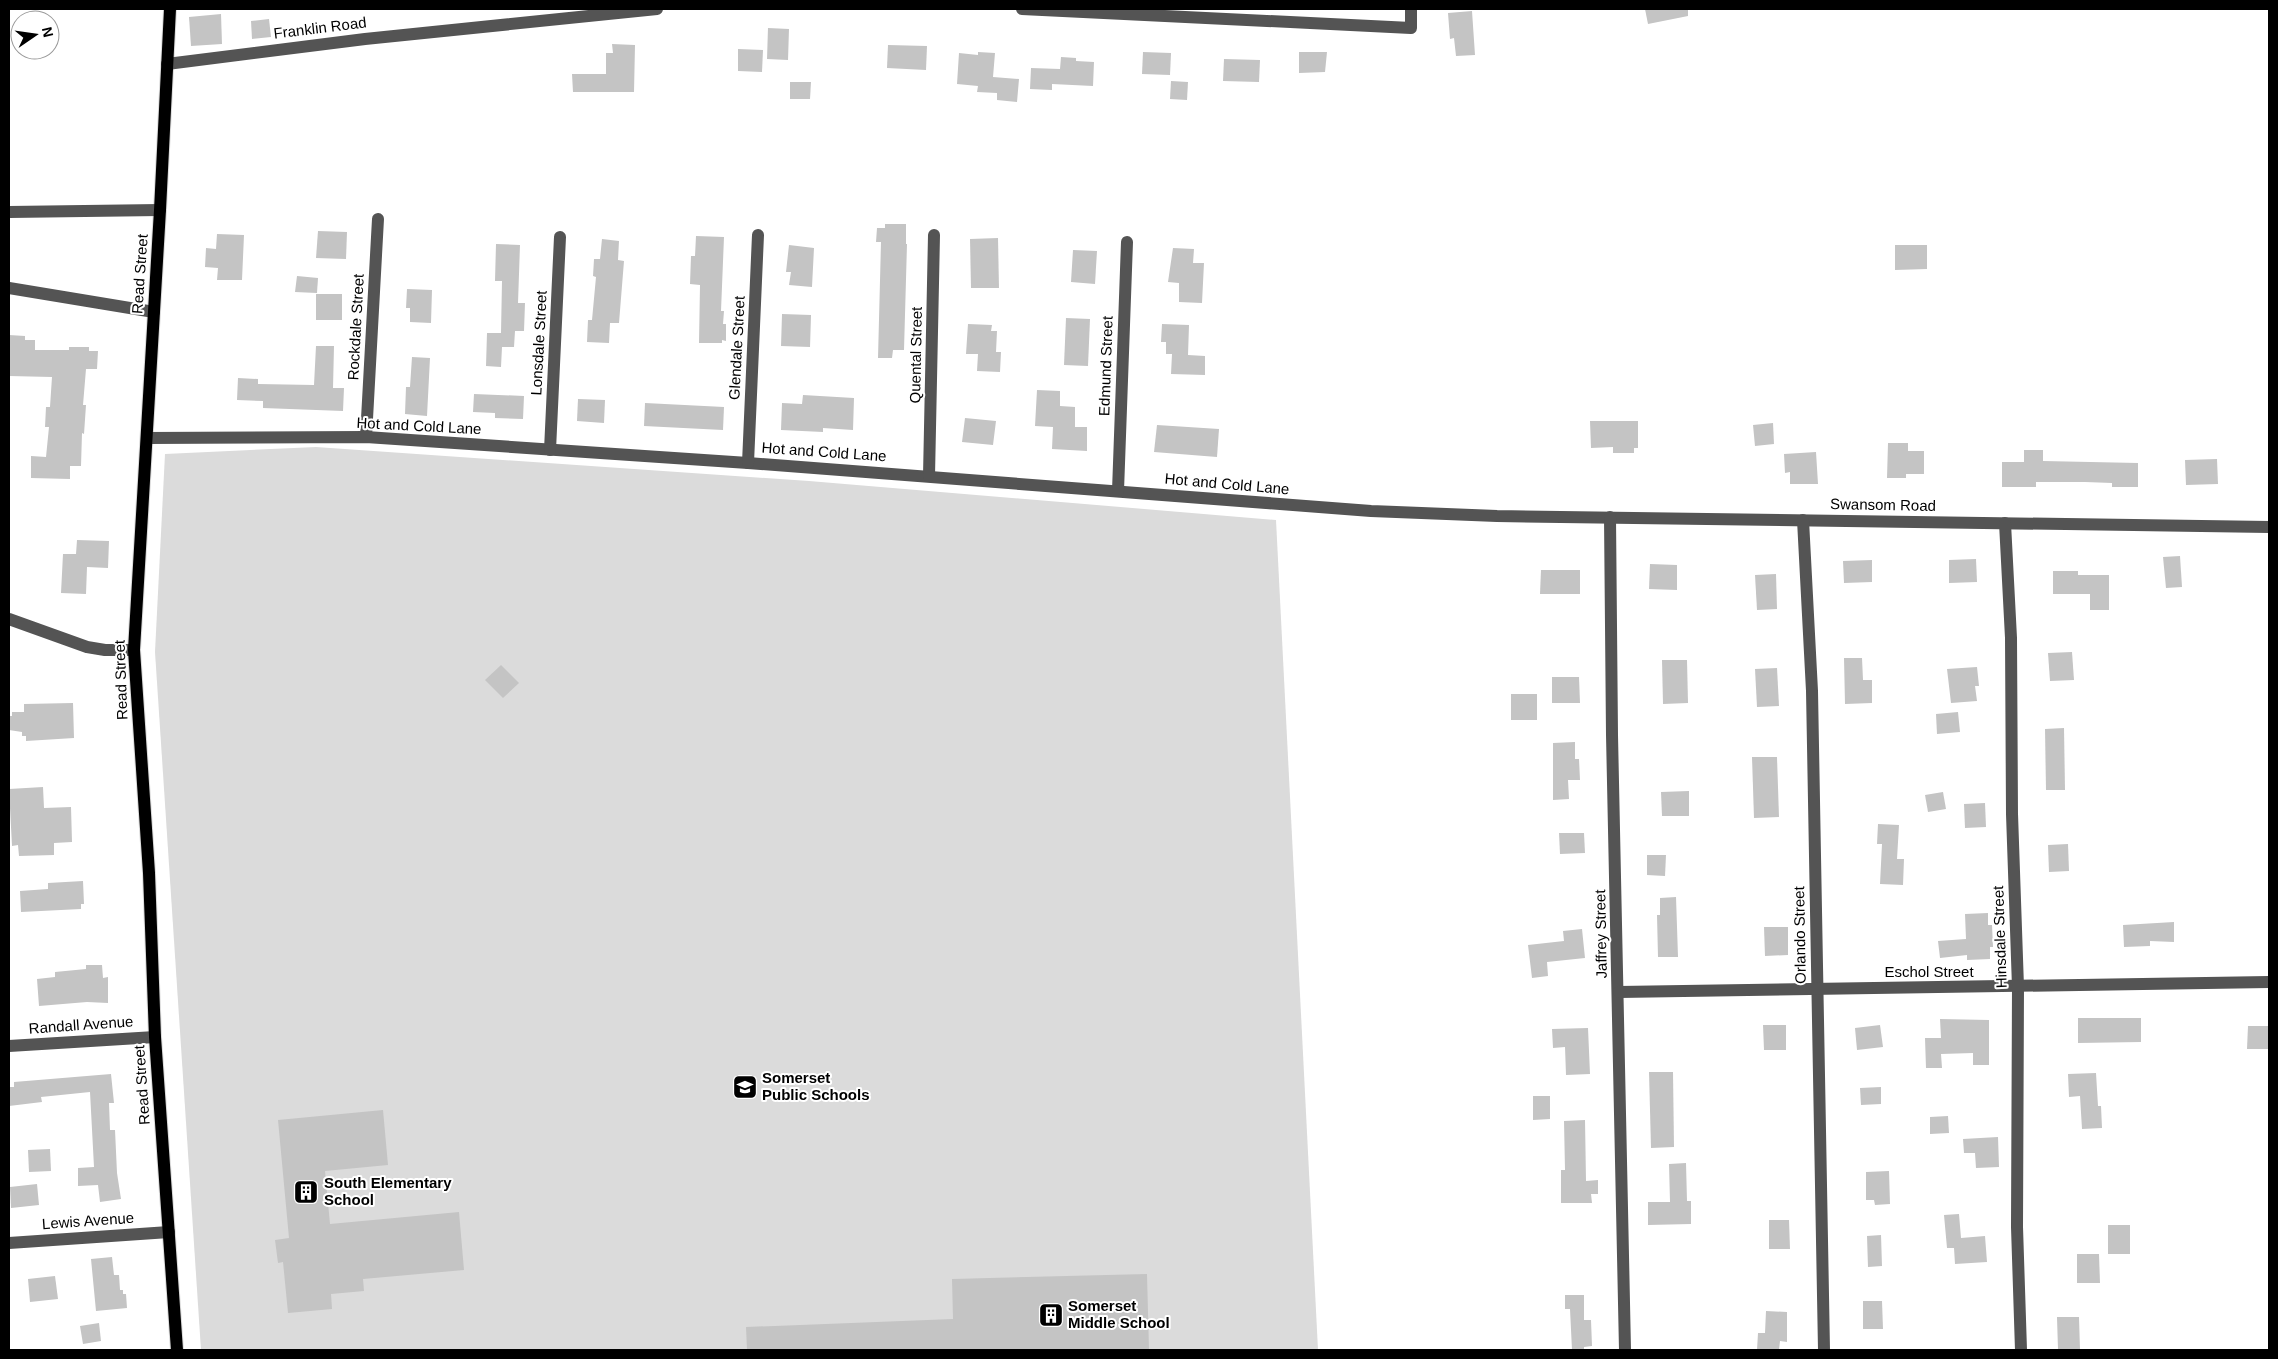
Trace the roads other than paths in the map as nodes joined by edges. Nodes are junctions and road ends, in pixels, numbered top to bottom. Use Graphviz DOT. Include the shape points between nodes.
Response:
graph roads {
  1 [pos="170,9"];
  2 [pos="656,9"];
  3 [pos="1022,9"];
  4 [pos="1411,9"];
  5 [pos="167,64"];
  6 [pos="160,210"];
  7 [pos="9,212"];
  8 [pos="378,219"];
  9 [pos="758,234"];
  10 [pos="934,235"];
  11 [pos="560,237"];
  12 [pos="1127,242"];
  13 [pos="9,288"];
  14 [pos="154,312"];
  15 [pos="147,438"];
  16 [pos="366,438"];
  17 [pos="550,450"];
  18 [pos="748,463"];
  19 [pos="929,476"];
  20 [pos="1118,491"];
  21 [pos="1497,516"];
  22 [pos="1610,517"];
  23 [pos="1803,520"];
  24 [pos="2004,523"];
  25 [pos="2269,526"];
  26 [pos="9,619"];
  27 [pos="134,650"];
  28 [pos="2269,982"];
  29 [pos="2018,987"];
  30 [pos="1817,988"];
  31 [pos="1619,992"];
  32 [pos="155,1037"];
  33 [pos="9,1046"];
  34 [pos="169,1232"];
  35 [pos="9,1242"];
  36 [pos="177,1350"];
  37 [pos="1625,1350"];
  38 [pos="1824,1350"];
  39 [pos="2021,1350"];
  1 -- 5 [label="main road, Read Street"];
  2 -- 5 [label="street, Franklin Road" via="365,39"];
  3 -- 4 [label="street" via="1411,28"];
  5 -- 6 [label="main road, Read Street"];
  6 -- 7 [label="street"];
  6 -- 14 [label="main road, Read Street"];
  8 -- 16 [label="street, Rockdale Street"];
  9 -- 18 [label="street, Glendale Street"];
  10 -- 19 [label="street, Quental Street"];
  11 -- 17 [label="street, Lonsdale Street"];
  12 -- 20 [label="street, Edmund Street"];
  13 -- 14 [label="street"];
  14 -- 15 [label="main road, Read Street"];
  15 -- 16 [label="street, Hot and Cold Lane"];
  15 -- 27 [label="main road, Read Street"];
  16 -- 17 [label="street, Hot and Cold Lane"];
  17 -- 18 [label="street, Hot and Cold Lane"];
  18 -- 19 [label="street, Hot and Cold Lane"];
  19 -- 20 [label="street, Hot and Cold Lane"];
  20 -- 21 [label="street, Hot and Cold Lane" via="1371,511"];
  21 -- 22 [label="street, Swansom Road"];
  22 -- 23 [label="street, Swansom Road"];
  22 -- 31 [label="street, Jaffrey Street"];
  23 -- 24 [label="street, Swansom Road"];
  23 -- 30 [label="street, Orlando Street" via="1812,691"];
  24 -- 25 [label="street, Swansom Road"];
  24 -- 29 [label="street, Hinsdale Street" via="2011,638 2012,814"];
  26 -- 27 [label="street" via="87,647"];
  27 -- 32 [label="main road, Read Street" via="149,873"];
  28 -- 29 [label="street, Eschol Street"];
  29 -- 30 [label="street, Eschol Street"];
  29 -- 39 [label="street, Hinsdale Street" via="2017,1227"];
  30 -- 31 [label="street, Eschol Street"];
  30 -- 38 [label="street, Orlando Street"];
  31 -- 37 [label="street, Jaffrey Street"];
  32 -- 33 [label="street, Randall Avenue"];
  32 -- 34 [label="main road, Read Street"];
  34 -- 35 [label="street, Lewis Avenue"];
  34 -- 36 [label="main road, Read Street"];
}
